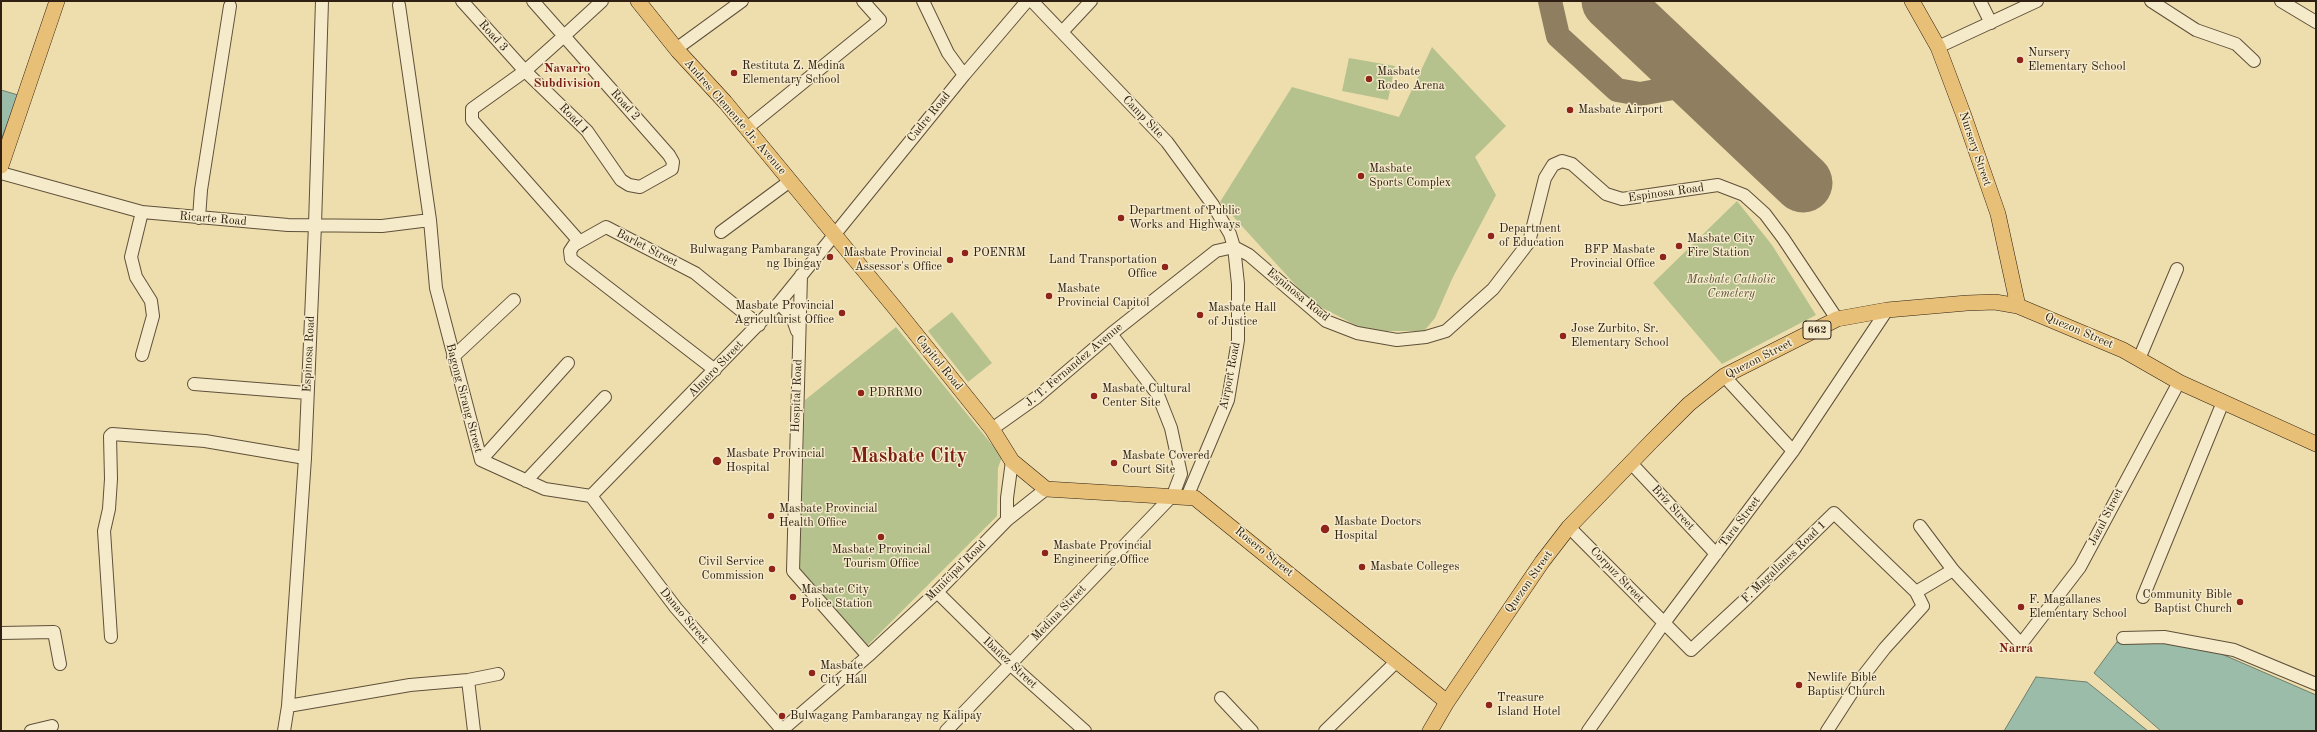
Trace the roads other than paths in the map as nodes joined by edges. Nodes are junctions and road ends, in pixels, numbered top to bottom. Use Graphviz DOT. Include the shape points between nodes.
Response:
graph roads {
  1 [pos="57,1"];
  2 [pos="322,1"];
  3 [pos="462,1"];
  4 [pos="533,1"];
  5 [pos="602,1"];
  6 [pos="638,1"];
  7 [pos="742,1"];
  8 [pos="863,1"];
  9 [pos="923,1"];
  10 [pos="1027,1"];
  11 [pos="1032,1"];
  12 [pos="1091,1"];
  13 [pos="1912,1"];
  14 [pos="1980,1"];
  15 [pos="2037,1"];
  16 [pos="2151,1"];
  17 [pos="2281,1"];
  18 [pos="399,5"];
  19 [pos="230,6"];
  20 [pos="2316,22"];
  21 [pos="1991,23"];
  22 [pos="1062,32"];
  23 [pos="564,36"];
  24 [pos="1938,47"];
  25 [pos="676,49"];
  26 [pos="2254,61"];
  27 [pos="525,71"];
  28 [pos="964,75"];
  29 [pos="746,128"];
  30 [pos="669,155"];
  31 [pos="1,166"];
  32 [pos="1,173"];
  33 [pos="790,182"];
  34 [pos="142,212"];
  35 [pos="199,218"];
  36 [pos="430,220"];
  37 [pos="316,225"];
  38 [pos="721,232"];
  39 [pos="833,234"];
  40 [pos="579,241"];
  41 [pos="1234,247"];
  42 [pos="2177,269"];
  43 [pos="800,275"];
  44 [pos="514,300"];
  45 [pos="779,303"];
  46 [pos="2018,306"];
  47 [pos="1887,310"];
  48 [pos="1837,319"];
  49 [pos="759,325"];
  50 [pos="1111,334"];
  51 [pos="799,336"];
  52 [pos="142,355"];
  53 [pos="453,357"];
  54 [pos="2139,359"];
  55 [pos="568,363"];
  56 [pos="715,370"];
  57 [pos="1724,376"];
  58 [pos="2179,382"];
  59 [pos="194,384"];
  60 [pos="307,393"];
  61 [pos="605,397"];
  62 [pos="2222,402"];
  63 [pos="992,429"];
  64 [pos="2316,444"];
  65 [pos="1793,452"];
  66 [pos="305,458"];
  67 [pos="481,460"];
  68 [pos="1012,461"];
  69 [pos="1631,463"];
  70 [pos="1181,474"];
  71 [pos="1194,480"];
  72 [pos="526,481"];
  73 [pos="1046,489"];
  74 [pos="591,496"];
  75 [pos="1180,496"];
  76 [pos="1007,520"];
  77 [pos="1920,526"];
  78 [pos="1569,527"];
  79 [pos="1716,554"];
  80 [pos="1952,570"];
  81 [pos="937,592"];
  82 [pos="1916,592"];
  83 [pos="2143,597"];
  84 [pos="1664,623"];
  85 [pos="1,633"];
  86 [pos="111,637"];
  87 [pos="2123,638"];
  88 [pos="868,656"];
  89 [pos="1397,661"];
  90 [pos="60,664"];
  91 [pos="1010,664"];
  92 [pos="498,674"];
  93 [pos="468,680"];
  94 [pos="2316,684"];
  95 [pos="1221,698"];
  96 [pos="1447,702"];
  97 [pos="288,706"];
  98 [pos="52,726"];
  99 [pos="31,731"];
  100 [pos="284,731"];
  101 [pos="474,731"];
  102 [pos="782,731"];
  103 [pos="946,731"];
  104 [pos="1085,731"];
  105 [pos="1252,731"];
  106 [pos="1326,731"];
  107 [pos="1430,731"];
  108 [pos="1588,731"];
  109 [pos="1827,731"];
  1 -- 31 [label="main road"];
  2 -- 37 [label="street, Espinosa Road"];
  3 -- 27 [label="street, Road 3"];
  4 -- 23 [label="street, Road 2"];
  5 -- 23 [label="street"];
  6 -- 25 [label="main road, Andres Clemente Jr. Avenue"];
  7 -- 25 [label="street"];
  8 -- 29 [label="street" via="880,20"];
  9 -- 28 [label="street" via="948,53"];
  10 -- 28 [label="street, Cadre Road"];
  11 -- 22 [label="street, Camp Site"];
  12 -- 22 [label="street"];
  13 -- 24 [label="main road, Nursery Street"];
  14 -- 21 [label="street"];
  15 -- 21 [label="street"];
  16 -- 26 [label="street" via="2196,30 2236,44"];
  17 -- 20 [label="street"];
  18 -- 36 [label="street, Bagong Sirang Street"];
  19 -- 35 [label="street" via="201,190"];
  21 -- 24 [label="street"];
  22 -- 41 [label="street, Camp Site" via="1167,142 1213,205 1230,234"];
  23 -- 27 [label="street"];
  23 -- 30 [label="street, Road 2"];
  24 -- 46 [label="main road, Nursery Street" via="1998,214"];
  25 -- 29 [label="main road, Andres Clemente Jr. Avenue"];
  27 -- 30 [label="street, Road 1" via="587,131 621,180 629,185 640,187 672,169 673,162"];
  27 -- 40 [label="street" via="472,109 472,120"];
  28 -- 39 [label="street, Cadre Road"];
  29 -- 33 [label="main road, Andres Clemente Jr. Avenue"];
  32 -- 34 [label="street, Ricarte Road"];
  33 -- 38 [label="street"];
  33 -- 39 [label="main road, Andres Clemente Jr. Avenue"];
  34 -- 35 [label="street, Ricarte Road"];
  34 -- 52 [label="street" via="131,257 136,277 151,301 154,316"];
  35 -- 37 [label="street, Ricarte Road"];
  36 -- 37 [label="street, Ricarte Road" via="382,226"];
  36 -- 53 [label="street, Bagong Sirang Street" via="436,288"];
  37 -- 60 [label="street, Espinosa Road"];
  39 -- 43 [label="street, Almero Street"];
  39 -- 63 [label="main road, Capitol Road"];
  40 -- 49 [label="street, Barlet Street" via="606,227 695,273"];
  40 -- 56 [label="street" via="570,251 571,259"];
  41 -- 48 [label="street, Espinosa Road" via="1250,255 1326,321 1357,333 1397,340 1426,337 1446,331 1493,289 1529,242 1545,178 1554,165 1562,161 1572,164 1606,194 1622,199 1718,185 1744,195 1765,214 1783,238"];
  41 -- 50 [label="street, J. T. Fernandez Avenue" via="1216,250"];
  41 -- 71 [label="street, Airport Road" via="1238,284 1238,340 1222,414"];
  42 -- 54 [label="street"];
  43 -- 45 [label="street, Almero Street"];
  43 -- 51 [label="street, Hospital Road"];
  44 -- 53 [label="street"];
  45 -- 49 [label="street, Almero Street"];
  45 -- 51 [label="street" via="792,317"];
  46 -- 47 [label="main road, Quezon Street / 662" via="1995,302"];
  46 -- 54 [label="main road, Quezon Street / 662"];
  47 -- 48 [label="main road, Quezon Street / 662"];
  47 -- 65 [label="street, Tara Street"];
  48 -- 57 [label="main road, Quezon Street / 662"];
  49 -- 56 [label="street, Almero Street"];
  50 -- 63 [label="street, J. T. Fernandez Avenue" via="1037,397"];
  50 -- 70 [label="street" via="1158,395 1171,428"];
  51 -- 88 [label="street, Hospital Road" via="793,571"];
  53 -- 67 [label="street, Bagong Sirang Street"];
  54 -- 58 [label="main road, Quezon Street / 662"];
  55 -- 67 [label="street"];
  56 -- 74 [label="street, Almero Street"];
  57 -- 65 [label="street"];
  57 -- 69 [label="main road, Quezon Street / 662" via="1689,404"];
  58 -- 62 [label="main road, Quezon Street / 662"];
  58 -- 80 [label="street, Jazul Street" via="2080,567 2022,644"];
  59 -- 60 [label="street"];
  60 -- 66 [label="street, Espinosa Road"];
  61 -- 72 [label="street"];
  62 -- 64 [label="main road, Quezon Street / 662"];
  62 -- 83 [label="street"];
  63 -- 68 [label="main road, Capitol Road"];
  65 -- 79 [label="street, Tara Street"];
  66 -- 86 [label="street" via="205,441 112,434 110,494 104,531"];
  66 -- 97 [label="street, Espinosa Road"];
  67 -- 72 [label="street, Bagong Sirang Street"];
  68 -- 73 [label="main road, Capitol Road"];
  68 -- 76 [label="street"];
  69 -- 78 [label="main road, Quezon Street / 662"];
  69 -- 79 [label="street, Briz Street"];
  70 -- 71 [label="street"];
  70 -- 75 [label="street"];
  71 -- 75 [label="street, Airport Road"];
  72 -- 74 [label="street, Bagong Sirang Street" via="545,489"];
  73 -- 75 [label="main road, Rosero Street"];
  73 -- 76 [label="street, Municipal Road"];
  74 -- 102 [label="street, Danao Street" via="676,608"];
  75 -- 89 [label="main road, Rosero Street" via="1195,498 1208,506"];
  75 -- 91 [label="street, Medina Street"];
  76 -- 81 [label="street, Municipal Road"];
  77 -- 80 [label="street"];
  78 -- 84 [label="street, Corpuz Street"];
  78 -- 96 [label="main road, Quezon Street / 662" via="1542,562"];
  79 -- 84 [label="street, Tara Street"];
  80 -- 82 [label="street"];
  81 -- 88 [label="street, Municipal Road"];
  81 -- 91 [label="street, Ibañez Street"];
  82 -- 84 [label="street, F. Magallanes Road 1" via="1834,513 1690,650"];
  82 -- 109 [label="street" via="1923,606 1860,680"];
  84 -- 108 [label="street, Tara Street"];
  85 -- 90 [label="street" via="54,632"];
  87 -- 94 [label="street" via="2164,637 2234,650"];
  88 -- 102 [label="street, Municipal Road"];
  89 -- 96 [label="main road, Rosero Street"];
  89 -- 106 [label="street"];
  91 -- 103 [label="street, Medina Street"];
  91 -- 104 [label="street, Ibañez Street"];
  92 -- 93 [label="street"];
  93 -- 97 [label="street" via="410,685"];
  93 -- 101 [label="street"];
  95 -- 105 [label="street"];
  96 -- 107 [label="main road, Quezon Street"];
  97 -- 100 [label="street, Espinosa Road"];
  98 -- 99 [label="street"];
}
